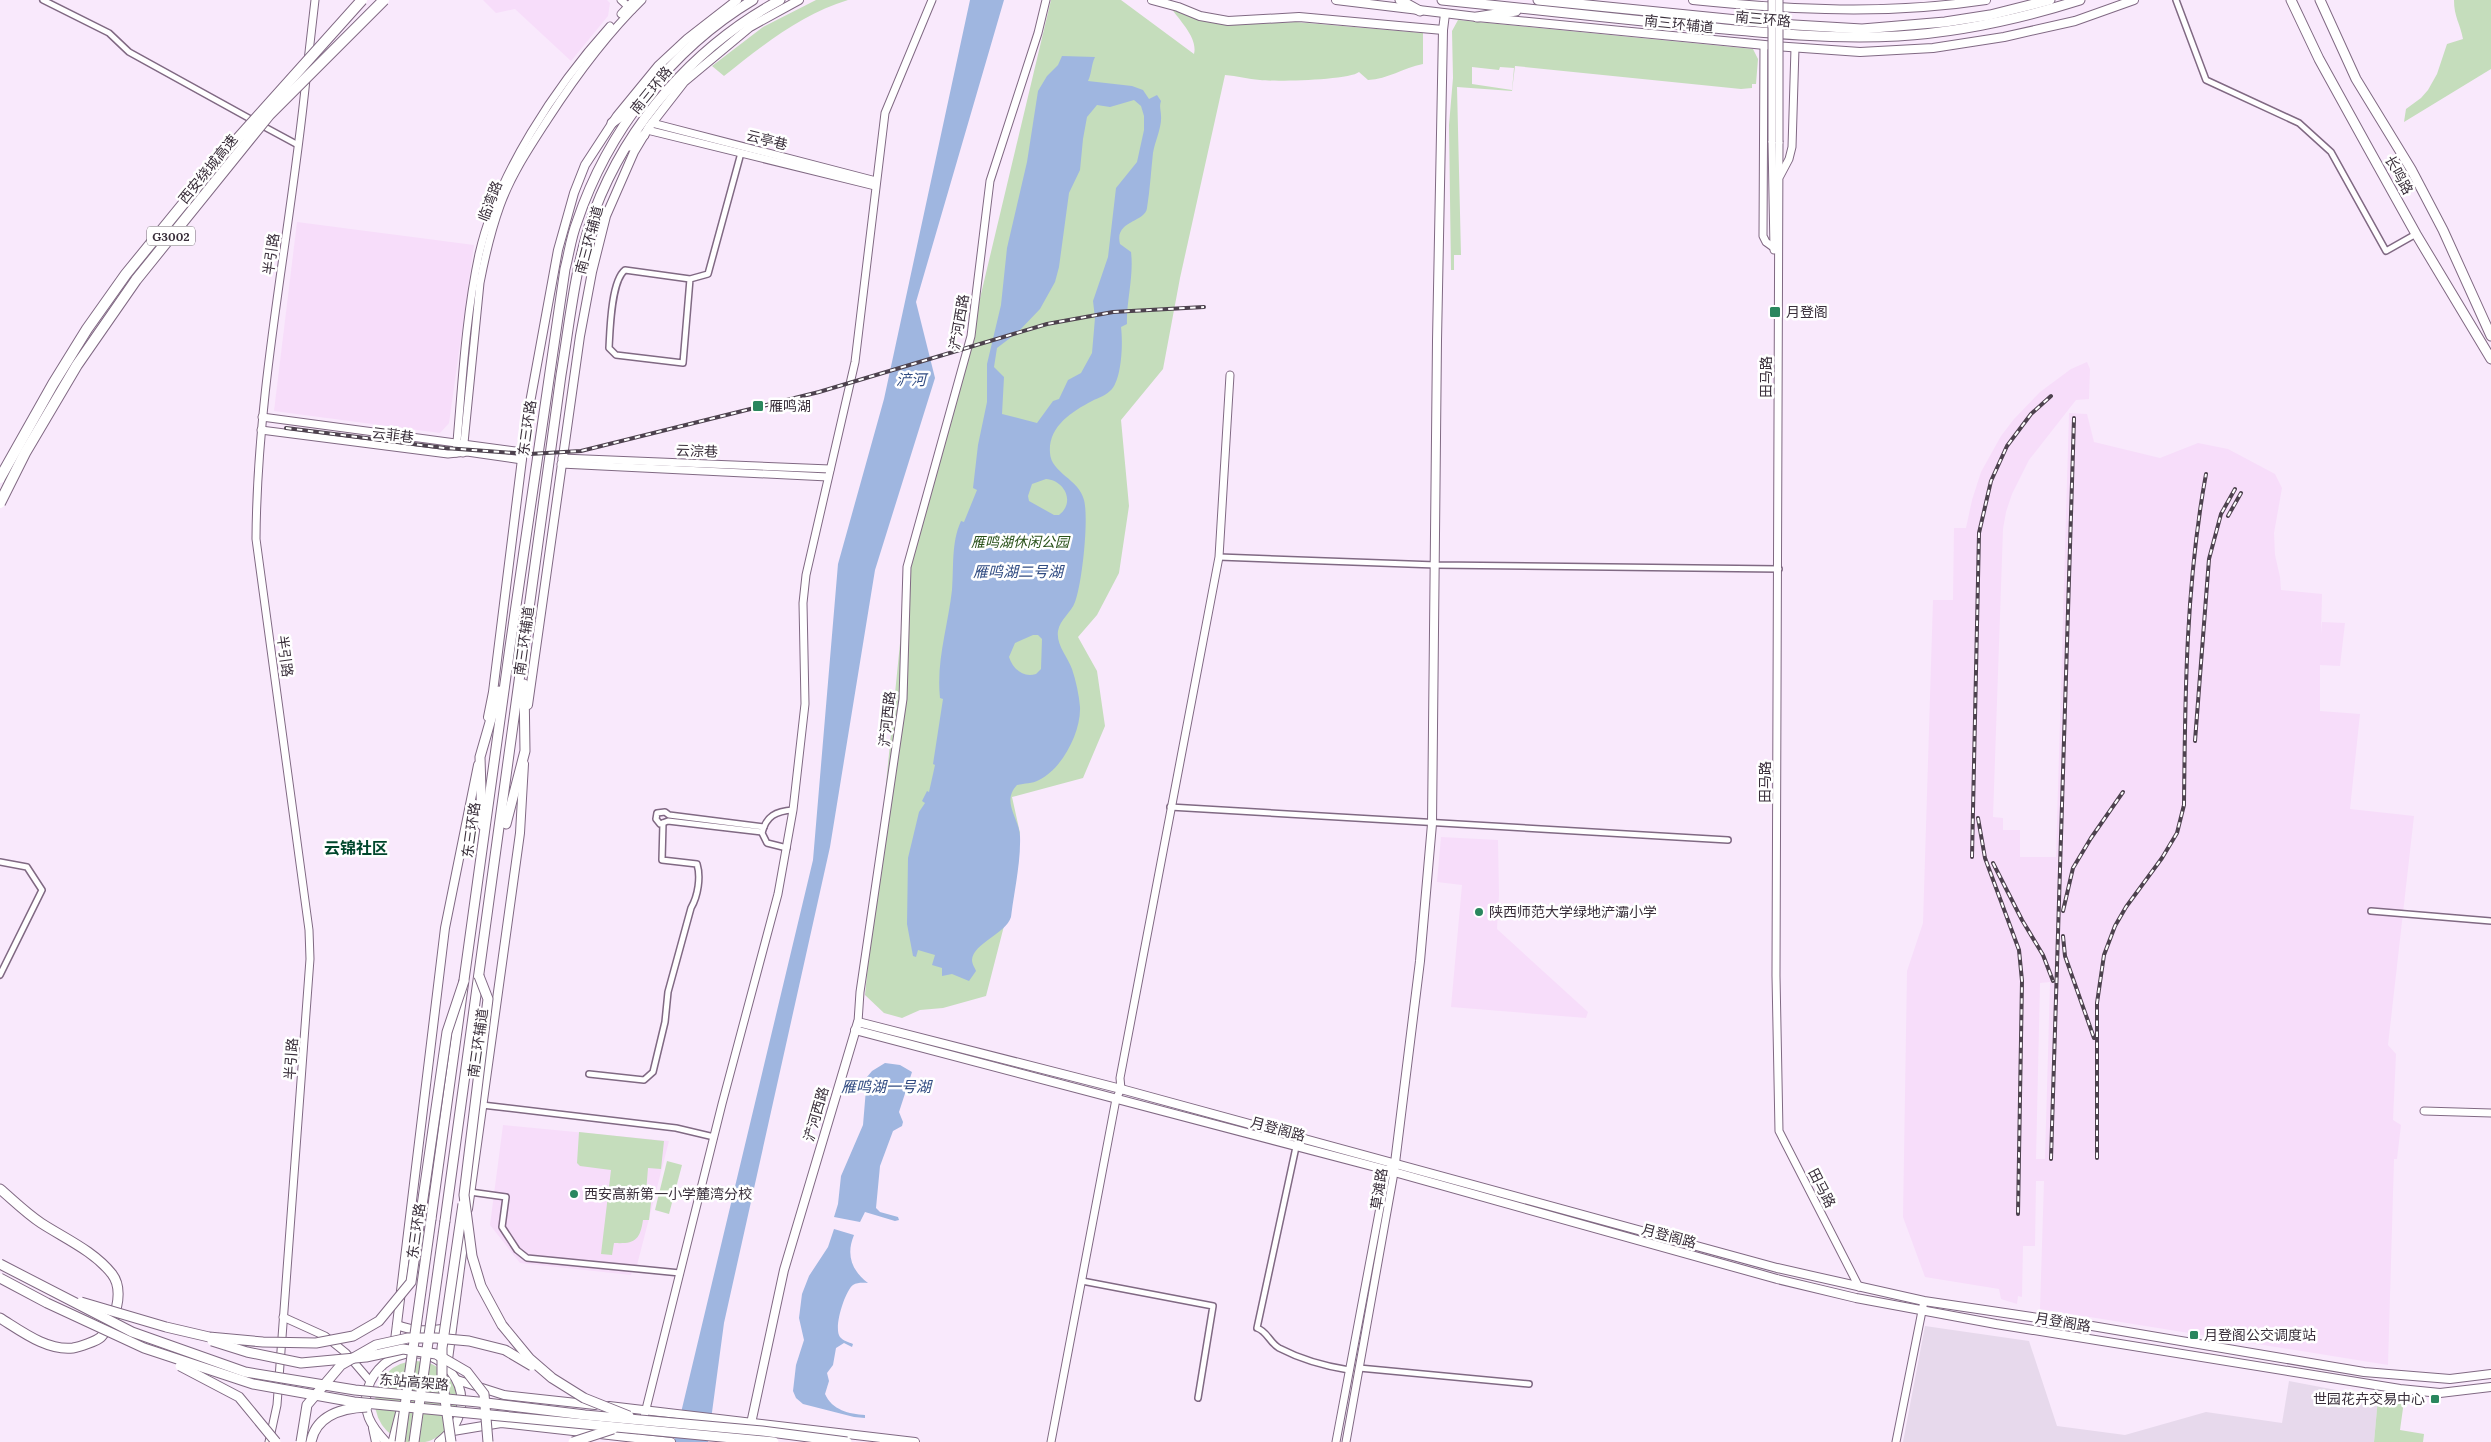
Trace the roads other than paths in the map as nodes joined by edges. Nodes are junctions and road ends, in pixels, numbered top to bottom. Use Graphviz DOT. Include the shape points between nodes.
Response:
graph roads {
  1 [pos="43,0"];
  2 [pos="315,0"];
  3 [pos="362,0"];
  4 [pos="384,0"];
  5 [pos="621,0"];
  6 [pos="634,0"];
  7 [pos="642,0"];
  8 [pos="737,0"];
  9 [pos="753,0"];
  10 [pos="780,0"];
  11 [pos="799,0"];
  12 [pos="932,0"];
  13 [pos="1046,0"];
  14 [pos="1152,0"];
  15 [pos="1336,0"];
  16 [pos="1400,0"];
  17 [pos="1442,0"];
  18 [pos="1538,0"];
  19 [pos="1615,0"];
  20 [pos="1693,0"];
  21 [pos="1772,0"];
  22 [pos="1779,0"];
  23 [pos="1792,0"];
  24 [pos="1986,0"];
  25 [pos="2050,0"];
  26 [pos="2080,0"];
  27 [pos="2134,0"];
  28 [pos="2176,0"];
  29 [pos="2291,0"];
  30 [pos="2320,0"];
  31 [pos="1763,4"];
  32 [pos="630,8"];
  33 [pos="1530,9"];
  34 [pos="1792,9"];
  35 [pos="1632,10"];
  36 [pos="1420,11"];
  37 [pos="1445,14"];
  38 [pos="1477,17"];
  39 [pos="1946,26"];
  40 [pos="1443,30"];
  41 [pos="1764,45"];
  42 [pos="1795,48"];
  43 [pos="642,100"];
  44 [pos="612,123"];
  45 [pos="648,129"];
  46 [pos="1776,142"];
  47 [pos="298,146"];
  48 [pos="625,149"];
  49 [pos="741,153"];
  50 [pos="1780,176"];
  51 [pos="875,184"];
  52 [pos="576,222"];
  53 [pos="588,234"];
  54 [pos="2416,234"];
  55 [pos="1773,247"];
  56 [pos="1778,257"];
  57 [pos="690,279"];
  58 [pos="2491,336"];
  59 [pos="2489,345"];
  60 [pos="2491,359"];
  61 [pos="1230,375"];
  62 [pos="262,417"];
  63 [pos="261,430"];
  64 [pos="460,448"];
  65 [pos="522,456"];
  66 [pos="562,461"];
  67 [pos="830,469"];
  68 [pos="828,477"];
  69 [pos="0,478"];
  70 [pos="0,504"];
  71 [pos="1219,557"];
  72 [pos="1436,565"];
  73 [pos="1779,569"];
  74 [pos="510,647"];
  75 [pos="523,655"];
  76 [pos="525,751"];
  77 [pos="480,757"];
  78 [pos="1170,807"];
  79 [pos="794,810"];
  80 [pos="664,823"];
  81 [pos="1432,824"];
  82 [pos="763,829"];
  83 [pos="1728,840"];
  84 [pos="787,848"];
  85 [pos="482,850"];
  86 [pos="0,862"];
  87 [pos="490,900"];
  88 [pos="2371,911"];
  89 [pos="2491,921"];
  90 [pos="0,975"];
  91 [pos="480,976"];
  92 [pos="464,981"];
  93 [pos="858,1022"];
  94 [pos="855,1030"];
  95 [pos="589,1074"];
  96 [pos="1121,1089"];
  97 [pos="1116,1100"];
  98 [pos="482,1105"];
  99 [pos="2424,1111"];
  100 [pos="2491,1113"];
  101 [pos="714,1137"];
  102 [pos="1296,1147"];
  103 [pos="1396,1163"];
  104 [pos="1391,1172"];
  105 [pos="0,1189"];
  106 [pos="467,1194"];
  107 [pos="0,1264"];
  108 [pos="680,1273"];
  109 [pos="0,1278"];
  110 [pos="1082,1281"];
  111 [pos="1858,1287"];
  112 [pos="56,1294"];
  113 [pos="1924,1301"];
  114 [pos="1922,1312"];
  115 [pos="283,1317"];
  116 [pos="0,1318"];
  117 [pos="397,1325"];
  118 [pos="166,1327"];
  119 [pos="451,1328"];
  120 [pos="144,1348"];
  121 [pos="393,1357"];
  122 [pos="447,1367"];
  123 [pos="1360,1368"];
  124 [pos="1350,1370"];
  125 [pos="410,1372"];
  126 [pos="2491,1374"];
  127 [pos="552,1378"];
  128 [pos="457,1380"];
  129 [pos="370,1381"];
  130 [pos="1529,1384"];
  131 [pos="2491,1387"];
  132 [pos="1198,1398"];
  133 [pos="393,1406"];
  134 [pos="646,1410"];
  135 [pos="638,1420"];
  136 [pos="748,1421"];
  137 [pos="619,1427"];
  138 [pos="373,1428"];
  139 [pos="452,1431"];
  140 [pos="641,1440"];
  141 [pos="269,1442"];
  142 [pos="276,1442"];
  143 [pos="301,1442"];
  144 [pos="311,1442"];
  145 [pos="376,1442"];
  146 [pos="386,1442"];
  147 [pos="393,1442"];
  148 [pos="400,1442"];
  149 [pos="414,1442"];
  150 [pos="439,1442"];
  151 [pos="451,1442"];
  152 [pos="488,1442"];
  153 [pos="573,1442"];
  154 [pos="671,1442"];
  155 [pos="747,1442"];
  156 [pos="774,1442"];
  157 [pos="847,1442"];
  158 [pos="915,1442"];
  159 [pos="1051,1442"];
  160 [pos="1336,1442"];
  161 [pos="1346,1442"];
  162 [pos="1896,1442"];
  1 -- 47 [label="street" via="109,33 128,52"];
  2 -- 47 [label="street, 半引路"];
  3 -- 69 [label="highway, 西安绕城高速 / G3002, bridge" via="224,155 126,274 58,376"];
  4 -- 70 [label="highway, 西安绕城高速 / G3002, bridge" via="269,115 136,280 77,366 25,454"];
  5 -- 32 [label="street"];
  6 -- 32 [label="street, 临湾路"];
  7 -- 32 [label="street, 临湾路"];
  8 -- 44 [label="main road, 南三环辅道" via="658,66"];
  9 -- 43 [label="main road, 南三环路" via="691,47"];
  10 -- 48 [label="main road, 南三环路" via="756,13 674,80"];
  11 -- 45 [label="main road, 南三环辅道" via="750,27 684,82"];
  12 -- 51 [label="street" via="885,113"];
  13 -- 93 [label="street, 浐河西路" via="990,181 972,336 907,567 903,699"];
  14 -- 40 [label="main road" via="1200,16 1228,21 1299,17"];
  15 -- 36 [label="main road, 南三环辅道"];
  16 -- 36 [label="main road"];
  17 -- 33 [label="main road, 南三环路"];
  18 -- 35 [label="main road, 南三环路"];
  19 -- 35 [label="main road"];
  20 -- 31 [label="main road, 南三环辅道"];
  21 -- 46 [label="street, 田马路, bridge"];
  22 -- 46 [label="street, 田马路, bridge"];
  23 -- 34 [label="street"];
  24 -- 34 [label="main road, 南三环辅道" via="1906,10"];
  25 -- 39 [label="main road, 南三环路"];
  26 -- 39 [label="main road, 南三环路" via="2006,22"];
  27 -- 42 [label="main road, 南三环辅道" via="2066,23 2004,38 1933,48 1860,52"];
  28 -- 54 [label="street" via="2206,80 2299,123 2331,152 2386,251"];
  29 -- 54 [label="main road, 长鸣路" via="2319,59"];
  30 -- 58 [label="main road, 长鸣路" via="2356,79 2411,169 2443,230"];
  31 -- 34 [label="main road, 南三环辅道"];
  32 -- 64 [label="street, 临湾路" via="572,82 526,153 500,204 484,258"];
  33 -- 38 [label="main road"];
  33 -- 39 [label="main road, 南三环路" via="1777,34 1850,37"];
  35 -- 39 [label="main road, 南三环路" via="1844,28"];
  36 -- 37 [label="main road, 南三环辅道"];
  37 -- 38 [label="main road, 南三环辅道"];
  37 -- 40 [label="main road"];
  38 -- 41 [label="main road, 南三环辅道"];
  40 -- 72 [label="main road"];
  41 -- 42 [label="main road, 南三环辅道"];
  41 -- 55 [label="street" via="1763,236"];
  42 -- 50 [label="street" via="1792,147"];
  43 -- 44 [label="main road"];
  43 -- 52 [label="main road, 南三环路" via="611,147"];
  44 -- 65 [label="main road, 南三环辅道" via="585,165 564,225 551,282"];
  45 -- 48 [label="main road"];
  45 -- 49 [label="street"];
  45 -- 51 [label="street, 云亭巷"];
  45 -- 66 [label="main road, 南三环辅道" via="634,152 606,216 592,272"];
  46 -- 50 [label="street, 田马路"];
  46 -- 55 [label="street, 田马路"];
  47 -- 62 [label="street, 半引路"];
  48 -- 53 [label="main road, 南三环路" via="595,211"];
  49 -- 51 [label="street"];
  49 -- 57 [label="street" via="708,274"];
  50 -- 56 [label="street, 田马路"];
  51 -- 67 [label="street" via="856,362"];
  52 -- 74 [label="main road, 东三环路" via="565,269"];
  53 -- 75 [label="main road, 东三环路" via="561,375"];
  54 -- 59 [label="main road, 长鸣路"];
  55 -- 56 [label="street, 田马路"];
  56 -- 73 [label="street, 田马路"];
  57 -- 57 [label="street" via="683,363 616,355 609,348 613,303 620,274 624,270"];
  59 -- 60 [label="main road, 长鸣路"];
  61 -- 71 [label="street"];
  62 -- 63 [label="street, 半引路"];
  62 -- 64 [label="street, 云菲巷"];
  63 -- 64 [label="street, 云菲巷" via="448,454"];
  63 -- 115 [label="street, 半引路" via="256,539 309,930 310,959"];
  64 -- 65 [label="street, 云菲巷"];
  65 -- 77 [label="main road, 南三环辅道" via="493,692"];
  66 -- 67 [label="street, 云淙巷"];
  66 -- 68 [label="street, 云淙巷"];
  66 -- 76 [label="main road, 南三环辅道" via="529,696"];
  67 -- 68 [label="street"];
  68 -- 79 [label="street" via="806,575 803,603 805,704"];
  71 -- 72 [label="street"];
  71 -- 78 [label="street"];
  72 -- 73 [label="street"];
  72 -- 81 [label="main road"];
  73 -- 111 [label="street, 田马路" via="1776,976 1779,1131"];
  74 -- 77 [label="main road"];
  74 -- 85 [label="main road, 东三环路"];
  75 -- 76 [label="main road"];
  75 -- 87 [label="main road, 东三环路"];
  76 -- 87 [label="main road" via="512,795"];
  76 -- 98 [label="main road, 南三环辅道" via="520,833"];
  77 -- 85 [label="main road"];
  77 -- 117 [label="main road, 南三环辅道" via="445,928"];
  78 -- 81 [label="street"];
  78 -- 96 [label="street" via="1120,1078"];
  79 -- 82 [label="street" via="778,811 765,822"];
  79 -- 84 [label="street"];
  80 -- 82 [label="street"];
  80 -- 82 [label="street" via="660,824 656,819 657,814 665,812"];
  80 -- 95 [label="street" via="662,860 696,864 699,872 696,900 668,992 665,1022 653,1072 644,1080"];
  81 -- 83 [label="street"];
  81 -- 103 [label="main road" via="1420,961"];
  82 -- 84 [label="street" via="767,843"];
  84 -- 101 [label="street" via="778,894"];
  85 -- 92 [label="main road, 东三环路"];
  86 -- 90 [label="street" via="27,867 42,890"];
  87 -- 91 [label="main road, 东三环路"];
  88 -- 89 [label="street"];
  91 -- 106 [label="main road, bridge" via="488,999"];
  91 -- 149 [label="main road, 东三环路, bridge"];
  92 -- 118 [label="main road, bridge" via="448,1032 411,1282 379,1321 353,1336 316,1343 209,1337"];
  92 -- 125 [label="main road, 东三环路, bridge"];
  93 -- 94 [label="main road, 浐河西路"];
  93 -- 96 [label="main road, 月登阁路"];
  94 -- 97 [label="main road, 月登阁路"];
  94 -- 136 [label="main road, 浐河西路" via="784,1270"];
  96 -- 97 [label="street"];
  96 -- 103 [label="main road, 月登阁路"];
  97 -- 102 [label="main road, 月登阁路"];
  97 -- 110 [label="street"];
  98 -- 101 [label="street" via="676,1128"];
  98 -- 106 [label="main road, 南三环辅道"];
  99 -- 100 [label="street"];
  101 -- 108 [label="street"];
  102 -- 104 [label="main road, 月登阁路"];
  102 -- 124 [label="street" via="1257,1328 1277,1347 1313,1364"];
  103 -- 104 [label="street, 草滩路"];
  103 -- 111 [label="main road, 月登阁路" via="1777,1268"];
  104 -- 114 [label="main road, 月登阁路" via="1777,1279"];
  104 -- 123 [label="street, 草滩路"];
  104 -- 124 [label="street, 草滩路"];
  105 -- 116 [label="main road, bridge" via="38,1222 90,1254 118,1285 117,1308 101,1337 73,1348 49,1346"];
  106 -- 108 [label="street" via="506,1197 502,1226 516,1250 527,1258"];
  106 -- 119 [label="main road, 南三环辅道"];
  106 -- 127 [label="main road, bridge" via="472,1256 481,1286 502,1325 530,1359"];
  106 -- 151 [label="main road, bridge" via="442,1348 442,1378"];
  107 -- 112 [label="main road, 东站高架路, bridge"];
  108 -- 134 [label="street"];
  109 -- 120 [label="main road, 东站高架路, bridge" via="47,1304"];
  110 -- 132 [label="street" via="1213,1306"];
  110 -- 159 [label="street"];
  111 -- 113 [label="main road, 月登阁路"];
  112 -- 118 [label="main road, bridge"];
  112 -- 135 [label="main road, 东站高架路, bridge" via="132,1332 245,1372 355,1390"];
  113 -- 114 [label="street"];
  113 -- 126 [label="main road, 月登阁路" via="2364,1372 2450,1379"];
  114 -- 131 [label="main road, 月登阁路" via="2410,1391 2440,1393"];
  114 -- 162 [label="street"];
  115 -- 129 [label="street" via="325,1336 346,1353"];
  115 -- 141 [label="street, 半引路" via="277,1405"];
  117 -- 119 [label="main road" via="426,1332"];
  117 -- 121 [label="main road, 南三环辅道"];
  118 -- 152 [label="main road, bridge" via="247,1352 301,1363 366,1357 403,1349 436,1354 467,1372 484,1394"];
  119 -- 122 [label="main road, 南三环辅道"];
  120 -- 133 [label="main road, 东站高架路, bridge" via="253,1384"];
  120 -- 142 [label="main road, bridge" via="239,1397"];
  121 -- 122 [label="main road" via="421,1354 437,1359"];
  121 -- 129 [label="main road" via="377,1370"];
  122 -- 128 [label="main road"];
  123 -- 130 [label="street"];
  123 -- 161 [label="street, 草滩路"];
  124 -- 160 [label="street, 草滩路"];
  125 -- 147 [label="main road, bridge"];
  125 -- 148 [label="main road, 东三环路, bridge"];
  127 -- 135 [label="main road, bridge" via="584,1398"];
  127 -- 143 [label="main road, bridge" via="506,1350 470,1341 408,1338 376,1345 341,1365 307,1405"];
  128 -- 134 [label="main road" via="504,1395"];
  128 -- 139 [label="main road" via="462,1411"];
  129 -- 138 [label="main road" via="365,1397 366,1413"];
  133 -- 137 [label="main road, 东站高架路, bridge"];
  133 -- 144 [label="main road, bridge" via="338,1411 322,1421"];
  134 -- 136 [label="main road"];
  134 -- 140 [label="street"];
  135 -- 157 [label="main road, 东站高架路, bridge"];
  136 -- 155 [label="main road, 浐河西路"];
  136 -- 158 [label="main road"];
  137 -- 153 [label="main road, bridge"];
  137 -- 156 [label="main road, 东站高架路, bridge"];
  138 -- 145 [label="main road"];
  138 -- 146 [label="main road"];
  139 -- 140 [label="main road" via="501,1423"];
  139 -- 150 [label="main road"];
  140 -- 154 [label="main road"];
}
